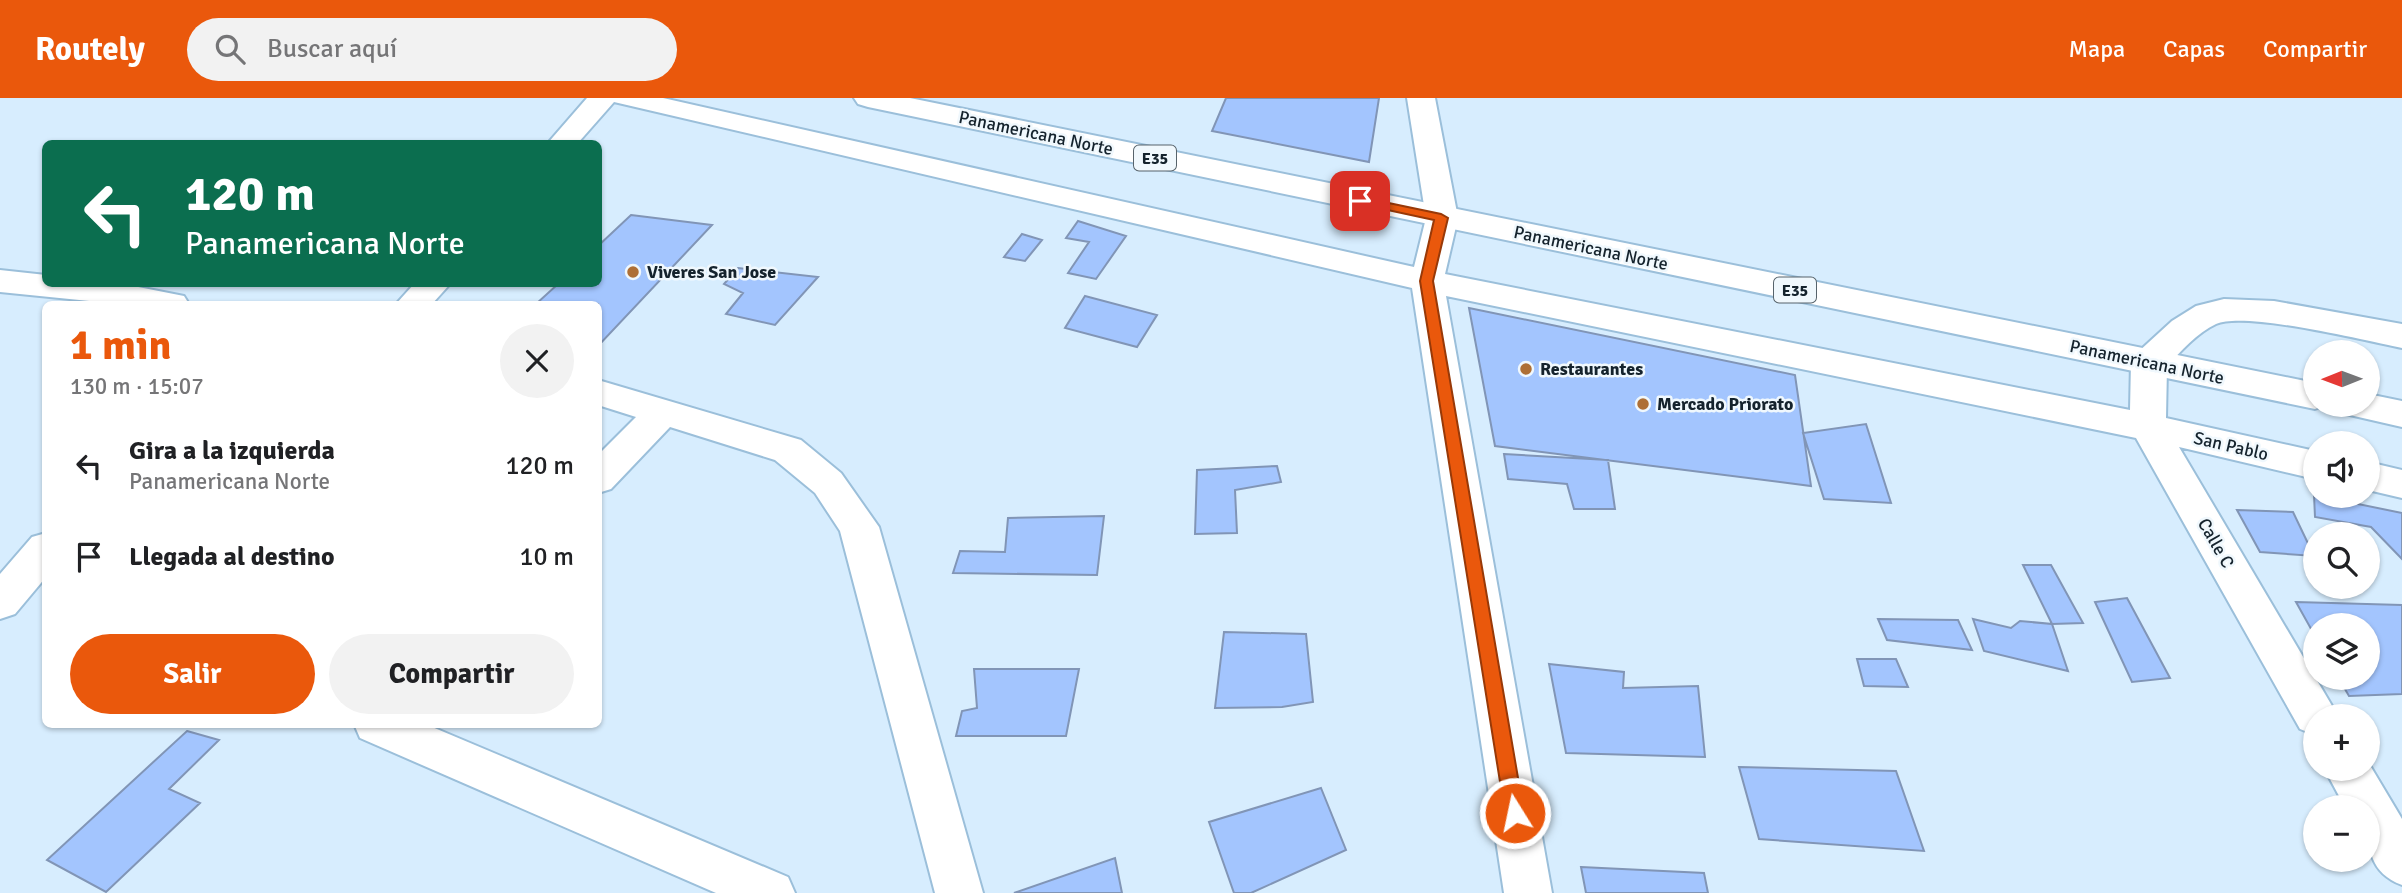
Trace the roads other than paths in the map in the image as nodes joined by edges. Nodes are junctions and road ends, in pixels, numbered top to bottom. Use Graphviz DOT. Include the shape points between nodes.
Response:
graph roads {
  1 [pos="602,98"];
  2 [pos="625,98"];
  3 [pos="868,98"];
  4 [pos="1421,98"];
  5 [pos="565,140"];
  6 [pos="1441,218"];
  7 [pos="0,281"];
  8 [pos="1427,281"];
  9 [pos="42,285"];
  10 [pos="64,287"];
  11 [pos="430,287"];
  12 [pos="157,301"];
  13 [pos="416,301"];
  14 [pos="2402,336"];
  15 [pos="2149,362"];
  16 [pos="602,393"];
  17 [pos="2303,394"];
  18 [pos="2380,409"];
  19 [pos="663,412"];
  20 [pos="2402,414"];
  21 [pos="2148,427"];
  22 [pos="2303,462"];
  23 [pos="602,475"];
  24 [pos="2380,479"];
  25 [pos="2402,484"];
  26 [pos="42,555"];
  27 [pos="21,593"];
  28 [pos="2309,704"];
  29 [pos="385,728"];
  30 [pos="2355,781"];
  31 [pos="2402,863"];
  32 [pos="771,893"];
  33 [pos="959,893"];
  34 [pos="1528,893"];
  1 -- 5 [label="main road"];
  2 -- 8 [label="main road, San Pablo"];
  3 -- 6 [label="main road, Panamericana Norte / E35"];
  4 -- 6 [label="main road"];
  6 -- 8 [label="main road"];
  6 -- 15 [label="main road, Panamericana Norte / E35"];
  7 -- 9 [label="main road"];
  8 -- 21 [label="main road, San Pablo"];
  8 -- 34 [label="main road"];
  10 -- 12 [label="main road"];
  11 -- 13 [label="main road"];
  14 -- 15 [label="main road" via="2258,310 2210,313"];
  15 -- 17 [label="main road, Panamericana Norte / E35"];
  15 -- 21 [label="main road"];
  16 -- 19 [label="main road"];
  18 -- 20 [label="main road"];
  19 -- 23 [label="main road"];
  19 -- 33 [label="main road" via="788,450 828,484 859,527"];
  21 -- 22 [label="main road, San Pablo"];
  21 -- 28 [label="main road, Calle C"];
  24 -- 25 [label="main road"];
  26 -- 27 [label="main road"];
  29 -- 32 [label="main road"];
  30 -- 31 [label="main road"];
}
